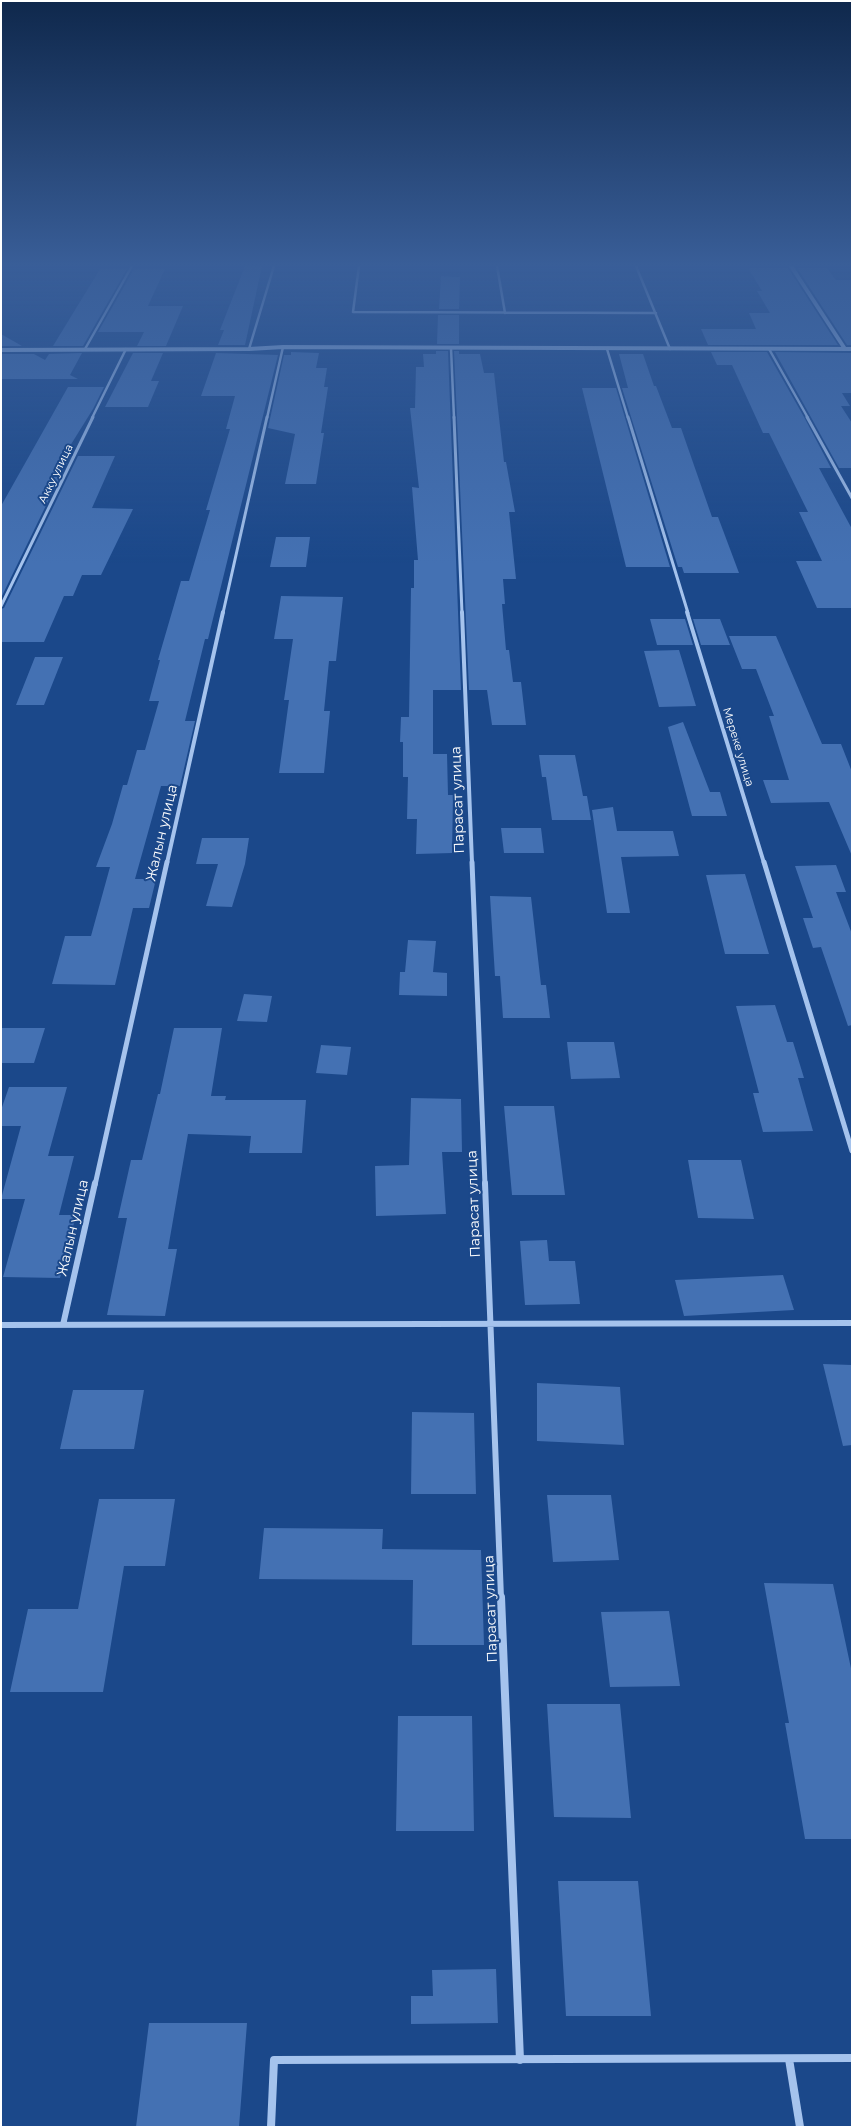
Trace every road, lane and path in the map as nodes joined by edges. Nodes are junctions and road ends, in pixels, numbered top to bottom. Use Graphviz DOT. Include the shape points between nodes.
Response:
graph roads {
  1 [pos="119,365"];
  2 [pos="279,365"];
  3 [pos="452,365"];
  4 [pos="611,365"];
  5 [pos="778,365"];
  6 [pos="852,498"];
  7 [pos="1,606"];
  8 [pos="852,1151"];
  9 [pos="852,1323"];
  10 [pos="490,1324"];
  11 [pos="1,1325"];
  12 [pos="63,1325"];
  13 [pos="852,2058"];
  14 [pos="788,2059"];
  15 [pos="520,2060"];
  16 [pos="271,2127"];
  17 [pos="800,2127"];
  1 -- 7 [label="street, Акку улица"];
  2 -- 12 [label="street, Жалын улица"];
  3 -- 10 [label="street, Парасат улица"];
  4 -- 8 [label="street, Мереке улица"];
  5 -- 6 [label="street"];
  9 -- 10 [label="street"];
  10 -- 12 [label="street"];
  10 -- 15 [label="street, Парасат улица"];
  11 -- 12 [label="street"];
  13 -- 14 [label="street"];
  14 -- 15 [label="street"];
  14 -- 17 [label="street"];
  15 -- 16 [label="street" via="274,2060"];
}
